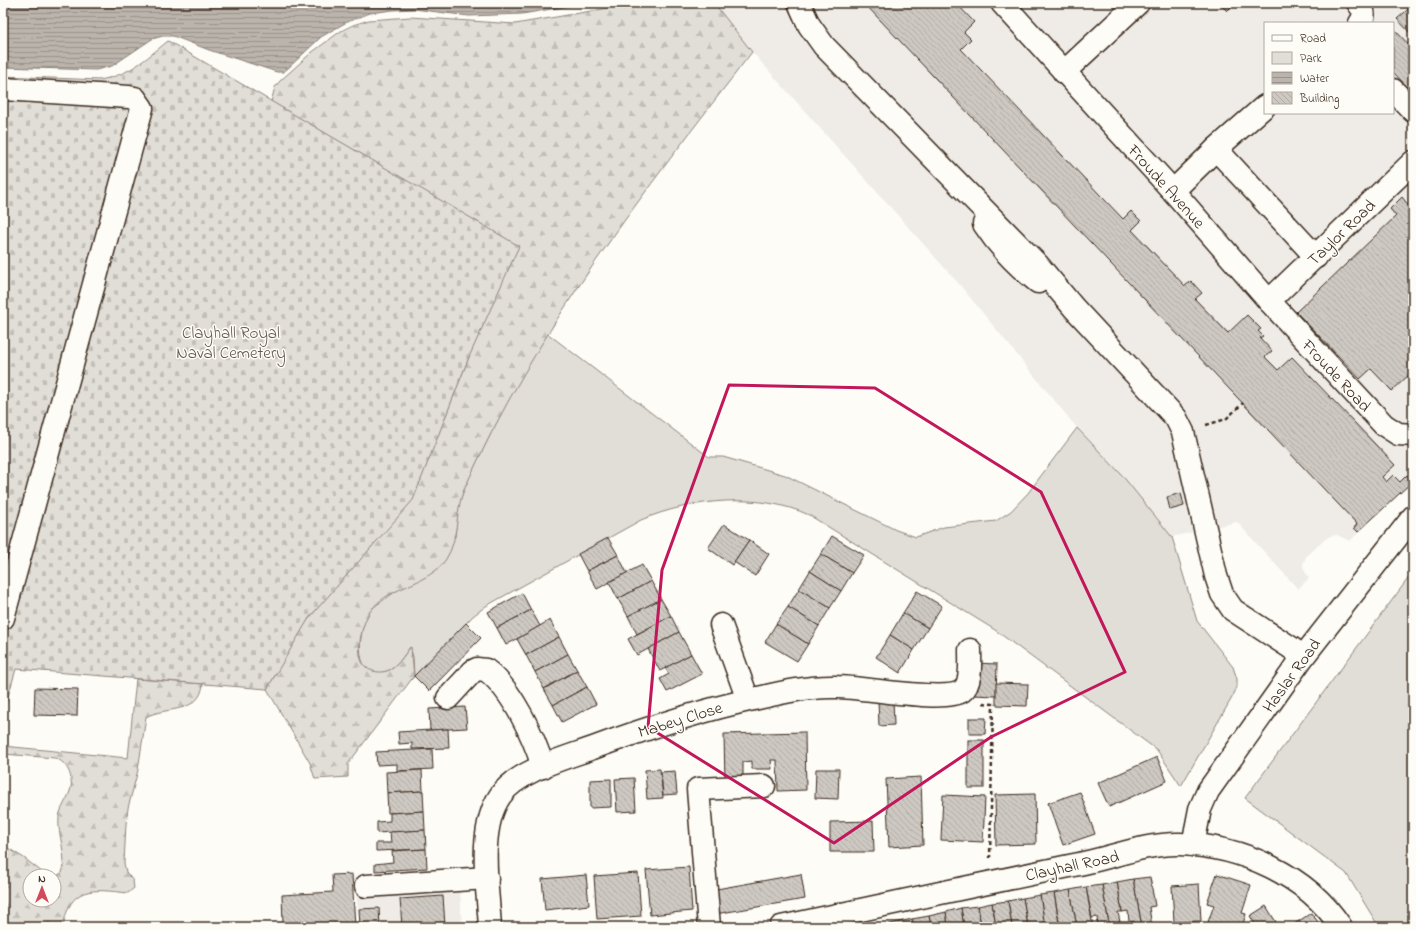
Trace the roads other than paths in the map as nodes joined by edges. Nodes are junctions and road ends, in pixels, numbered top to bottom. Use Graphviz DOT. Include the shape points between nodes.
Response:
graph roads {
  1 [pos="799,3"];
  2 [pos="1002,3"];
  3 [pos="1138,3"];
  4 [pos="1358,3"];
  5 [pos="1361,22"];
  6 [pos="1064,72"];
  7 [pos="3,89"];
  8 [pos="1394,91"];
  9 [pos="1264,107"];
  10 [pos="1413,111"];
  11 [pos="1216,149"];
  12 [pos="1413,162"];
  13 [pos="1173,191"];
  14 [pos="1316,257"];
  15 [pos="1269,302"];
  16 [pos="1413,435"];
  17 [pos="1413,517"];
  18 [pos="10,564"];
  19 [pos="3,618"];
  20 [pos="721,625"];
  21 [pos="970,650"];
  22 [pos="1303,657"];
  23 [pos="448,698"];
  24 [pos="748,700"];
  25 [pos="543,767"];
  26 [pos="764,786"];
  27 [pos="1193,845"];
  28 [pos="487,878"];
  29 [pos="366,886"];
  30 [pos="490,927"];
  31 [pos="709,927"];
  32 [pos="781,927"];
  33 [pos="1341,927"];
  1 -- 22 [label="street" via="808,25 824,46 952,177 1000,248 1021,269 1074,308 1179,423 1216,576 1227,604 1236,613"];
  2 -- 6 [label="street, Froude Avenue"];
  3 -- 6 [label="street"];
  4 -- 5 [label="street" via="1364,12"];
  6 -- 13 [label="street, Froude Avenue"];
  7 -- 18 [label="street" via="129,97 136,98 142,108"];
  8 -- 10 [label="street"];
  9 -- 11 [label="street"];
  11 -- 13 [label="street"];
  11 -- 14 [label="street"];
  12 -- 14 [label="street, Taylor Road"];
  13 -- 15 [label="street, Froude Avenue"];
  14 -- 15 [label="street, Taylor Road"];
  15 -- 16 [label="street, Froude Road" via="1384,425 1398,434"];
  17 -- 22 [label="street, Haslar Road"];
  18 -- 19 [label="street"];
  20 -- 24 [label="street"];
  21 -- 24 [label="street, Mabey Close" via="968,684 960,692 950,696 836,686 809,688"];
  22 -- 27 [label="street, Haslar Road" via="1208,791 1200,809"];
  23 -- 25 [label="street" via="473,671 486,670 506,692 522,716"];
  24 -- 25 [label="street, Mabey Close" via="657,725"];
  25 -- 28 [label="street, Mabey Close" via="512,784 496,802 487,837"];
  26 -- 31 [label="street" via="698,788"];
  27 -- 32 [label="street, Clayhall Road" via="1155,846 1091,862"];
  27 -- 33 [label="street, Clayhall Road" via="1231,852 1274,868 1316,898"];
  28 -- 29 [label="street"];
  28 -- 30 [label="street, Mabey Close"];
}
